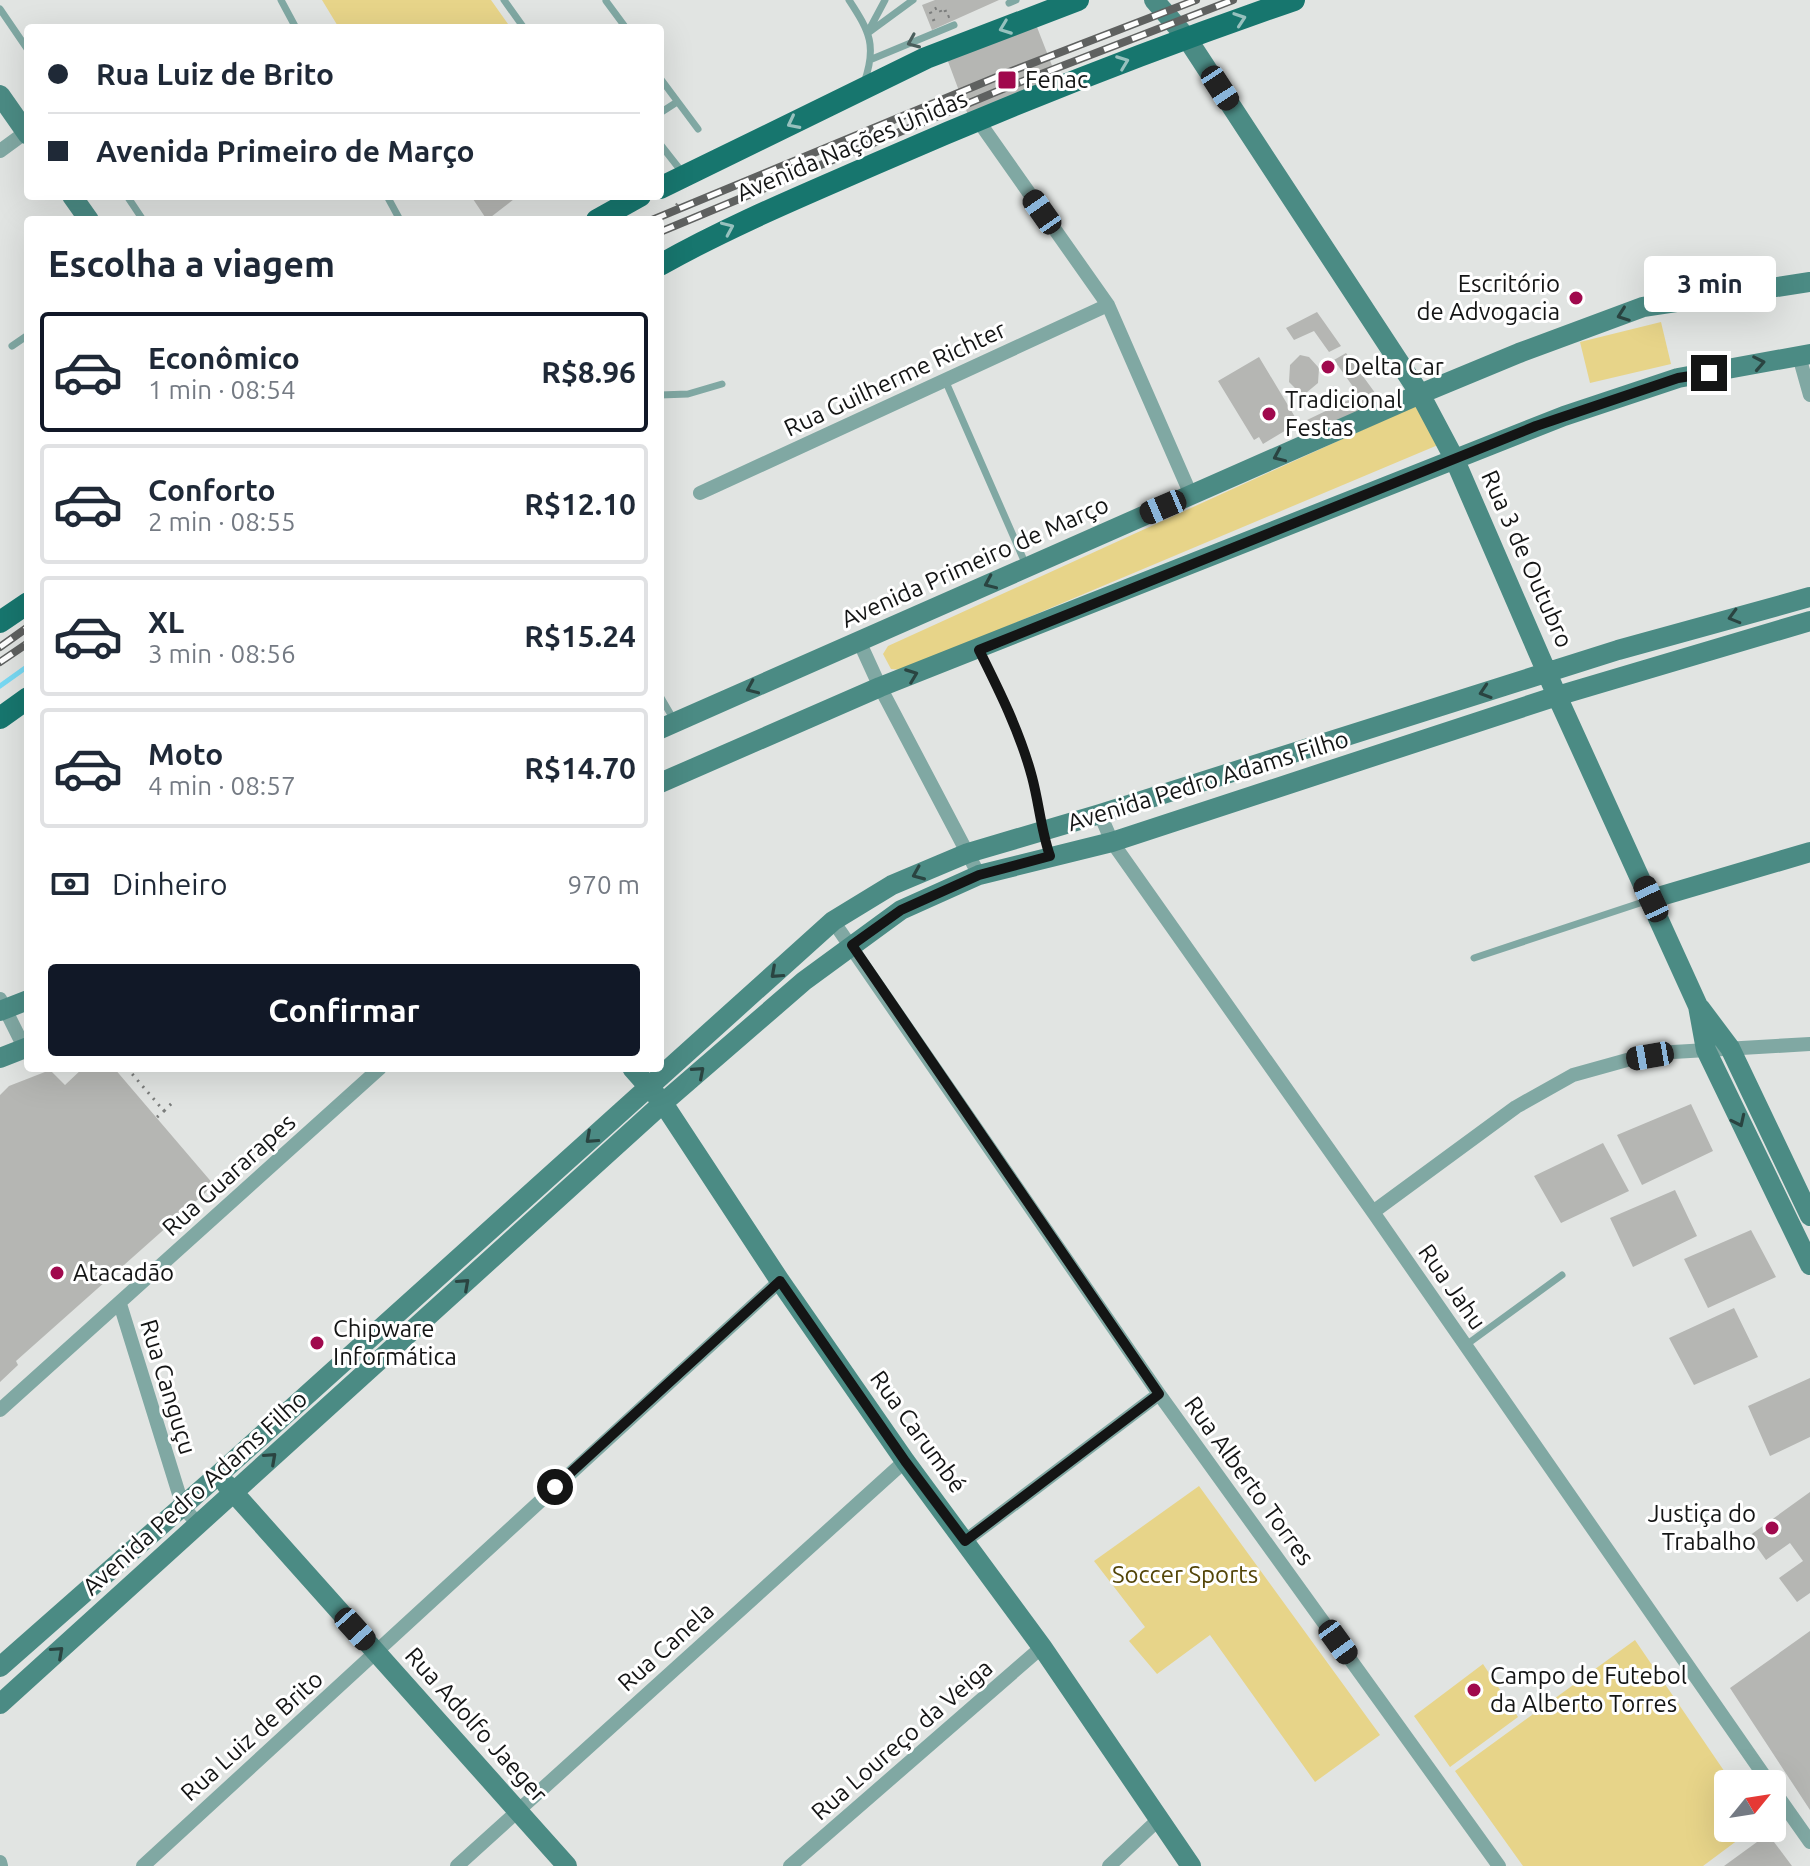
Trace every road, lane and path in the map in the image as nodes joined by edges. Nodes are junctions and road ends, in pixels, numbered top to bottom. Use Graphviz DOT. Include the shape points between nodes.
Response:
graph roads {
  1 [pos="281,0"];
  2 [pos="504,0"];
  3 [pos="849,0"];
  4 [pos="885,0"];
  5 [pos="913,0"];
  6 [pos="1078,0"];
  7 [pos="1154,0"];
  8 [pos="1294,0"];
  9 [pos="606,1"];
  10 [pos="0,9"];
  11 [pos="945,10"];
  12 [pos="948,16"];
  13 [pos="294,24"];
  14 [pos="521,24"];
  15 [pos="623,24"];
  16 [pos="954,25"];
  17 [pos="868,33"];
  18 [pos="1186,37"];
  19 [pos="24,44"];
  20 [pos="872,59"];
  21 [pos="664,84"];
  22 [pos="862,88"];
  23 [pos="0,95"];
  24 [pos="677,102"];
  25 [pos="664,110"];
  26 [pos="977,119"];
  27 [pos="698,129"];
  28 [pos="24,130"];
  29 [pos="24,136"];
  30 [pos="664,149"];
  31 [pos="0,151"];
  32 [pos="686,177"];
  33 [pos="664,186"];
  34 [pos="633,200"];
  35 [pos="604,216"];
  36 [pos="664,263"];
  37 [pos="1810,282"];
  38 [pos="1108,305"];
  39 [pos="24,338"];
  40 [pos="12,346"];
  41 [pos="1805,355"];
  42 [pos="945,380"];
  43 [pos="722,384"];
  44 [pos="1420,394"];
  45 [pos="664,395"];
  46 [pos="1810,395"];
  47 [pos="1454,458"];
  48 [pos="700,493"];
  49 [pos="1191,495"];
  50 [pos="1027,567"];
  51 [pos="1810,597"];
  52 [pos="24,606"];
  53 [pos="1810,621"];
  54 [pos="0,622"];
  55 [pos="859,641"];
  56 [pos="979,650"];
  57 [pos="1548,672"];
  58 [pos="880,687"];
  59 [pos="1557,696"];
  60 [pos="24,701"];
  61 [pos="0,718"];
  62 [pos="668,725"];
  63 [pos="664,781"];
  64 [pos="1100,814"];
  65 [pos="1041,832"];
  66 [pos="1112,842"];
  67 [pos="1810,852"];
  68 [pos="968,853"];
  69 [pos="1050,856"];
  70 [pos="979,875"];
  71 [pos="1651,899"];
  72 [pos="833,921"];
  73 [pos="852,945"];
  74 [pos="1474,958"];
  75 [pos="24,1001"];
  76 [pos="2,1006"];
  77 [pos="1698,1006"];
  78 [pos="24,1044"];
  79 [pos="1810,1044"];
  80 [pos="1730,1048"];
  81 [pos="24,1049"];
  82 [pos="1706,1050"];
  83 [pos="0,1058"];
  84 [pos="130,1072"];
  85 [pos="376,1072"];
  86 [pos="636,1072"];
  87 [pos="664,1072"];
  88 [pos="664,1072"];
  89 [pos="649,1085"];
  90 [pos="175,1100"];
  91 [pos="663,1103"];
  92 [pos="164,1111"];
  93 [pos="156,1118"];
  94 [pos="1373,1212"];
  95 [pos="1810,1216"];
  96 [pos="1810,1265"];
  97 [pos="1562,1275"];
  98 [pos="780,1281"];
  99 [pos="120,1304"];
  100 [pos="1466,1345"];
  101 [pos="1159,1394"];
  102 [pos="0,1410"];
  103 [pos="905,1461"];
  104 [pos="218,1475"];
  105 [pos="234,1492"];
  106 [pos="183,1507"];
  107 [pos="198,1524"];
  108 [pos="965,1541"];
  109 [pos="1042,1647"];
  110 [pos="376,1652"];
  111 [pos="0,1667"];
  112 [pos="0,1704"];
  113 [pos="1760,1770"];
  114 [pos="1786,1808"];
  115 [pos="518,1811"];
  116 [pos="1158,1820"];
  117 [pos="1810,1842"];
  118 [pos="143,1866"];
  119 [pos="457,1866"];
  120 [pos="567,1866"];
  121 [pos="790,1866"];
  122 [pos="1109,1866"];
  123 [pos="1191,1866"];
  124 [pos="1499,1866"];
  1 -- 13 [label="lane"];
  2 -- 14 [label="lane"];
  3 -- 17 [label="lane"];
  4 -- 17 [label="lane"];
  5 -- 17 [label="lane"];
  6 -- 22 [label="main road, Avenida Nações Unidas, one-way"];
  7 -- 18 [label="main road, Rua 3 de Outubro"];
  18 -- 8 [label="main road, Avenida Nações Unidas, one-way"];
  9 -- 15 [label="lane"];
  10 -- 19 [label="lane"];
  11 -- 12 [label="path, bridge"];
  16 -- 20 [label="lane, one-way"];
  17 -- 20 [label="lane"];
  26 -- 18 [label="main road, Avenida Nações Unidas, one-way"];
  18 -- 44 [label="main road, Rua 3 de Outubro"];
  20 -- 22 [label="lane"];
  21 -- 24 [label="lane"];
  22 -- 32 [label="main road, Avenida Nações Unidas, one-way"];
  23 -- 28 [label="main road"];
  24 -- 25 [label="lane"];
  24 -- 27 [label="lane"];
  36 -- 26 [label="main road, Avenida Nações Unidas, one-way" via="714,234"];
  26 -- 38 [label="street"];
  29 -- 31 [label="street"];
  30 -- 32 [label="lane"];
  32 -- 33 [label="main road, Avenida Nações Unidas"];
  34 -- 35 [label="main road"];
  37 -- 44 [label="main road, Avenida Primeiro de Março, one-way" via="1643,307"];
  38 -- 42 [label="street, Rua Guilherme Richter"];
  38 -- 49 [label="street"];
  39 -- 40 [label="lane"];
  41 -- 46 [label="street"];
  47 -- 41 [label="main road, one-way" via="1678,378"];
  42 -- 48 [label="street, Rua Guilherme Richter"];
  42 -- 50 [label="lane"];
  43 -- 45 [label="lane"];
  44 -- 47 [label="main road, Rua 3 de Outubro"];
  44 -- 49 [label="main road, Avenida Primeiro de Março, one-way"];
  47 -- 56 [label="main road"];
  47 -- 57 [label="main road, Rua 3 de Outubro"];
  49 -- 50 [label="main road, Avenida Primeiro de Março"];
  50 -- 55 [label="main road, Avenida Primeiro de Março, one-way"];
  51 -- 57 [label="main road, Avenida Pedro Adams Filho, one-way"];
  52 -- 54 [label="main road"];
  53 -- 59 [label="main road, Avenida Pedro Adams Filho"];
  55 -- 58 [label="street"];
  55 -- 62 [label="main road, Avenida Primeiro de Março, one-way"];
  58 -- 56 [label="main road, one-way"];
  56 -- 65 [label="lane" via="1032,776"];
  57 -- 59 [label="main road, Rua 3 de Outubro"];
  57 -- 64 [label="main road, Avenida Pedro Adams Filho, one-way"];
  58 -- 63 [label="main road"];
  58 -- 68 [label="street"];
  59 -- 66 [label="main road, Avenida Pedro Adams Filho"];
  59 -- 71 [label="main road, Rua 3 de Outubro"];
  60 -- 61 [label="main road"];
  64 -- 65 [label="main road, Avenida Pedro Adams Filho"];
  64 -- 66 [label="street, Rua Jahu"];
  65 -- 68 [label="main road, Avenida Pedro Adams Filho"];
  65 -- 69 [label="lane"];
  66 -- 69 [label="main road, Avenida Pedro Adams Filho"];
  66 -- 94 [label="street, Rua Jahu"];
  67 -- 71 [label="main road"];
  68 -- 70 [label="street"];
  68 -- 72 [label="main road, Avenida Pedro Adams Filho, one-way" via="892,885"];
  69 -- 70 [label="main road, Avenida Pedro Adams Filho"];
  70 -- 73 [label="main road, Avenida Pedro Adams Filho" via="901,910"];
  71 -- 74 [label="lane"];
  71 -- 77 [label="main road, Rua 3 de Outubro"];
  72 -- 73 [label="street, Rua Alberto Torres"];
  72 -- 87 [label="main road, Avenida Pedro Adams Filho, one-way"];
  91 -- 73 [label="main road, Avenida Pedro Adams Filho, one-way"];
  73 -- 101 [label="street, Rua Alberto Torres"];
  75 -- 76 [label="main road"];
  76 -- 78 [label="street"];
  77 -- 80 [label="main road, Rua 3 de Outubro"];
  77 -- 82 [label="main road, Rua 3 de Outubro"];
  79 -- 80 [label="street"];
  80 -- 82 [label="street"];
  80 -- 95 [label="main road, Rua 3 de Outubro"];
  81 -- 83 [label="main road"];
  82 -- 94 [label="street" via="1627,1060 1573,1075 1516,1107"];
  82 -- 96 [label="main road, Rua 3 de Outubro, one-way"];
  84 -- 92 [label="path"];
  85 -- 99 [label="street, Rua Guararapes"];
  86 -- 89 [label="main road, Rua Carumbé"];
  88 -- 89 [label="main road, Avenida Pedro Adams Filho, one-way"];
  89 -- 91 [label="main road, Rua Carumbé"];
  89 -- 104 [label="main road, Avenida Pedro Adams Filho, one-way"];
  90 -- 92 [label="path"];
  91 -- 98 [label="main road, Rua Carumbé"];
  105 -- 91 [label="main road, Avenida Pedro Adams Filho, one-way"];
  92 -- 93 [label="path"];
  94 -- 100 [label="street, Rua Jahu"];
  97 -- 100 [label="lane"];
  98 -- 103 [label="main road, Rua Carumbé"];
  98 -- 110 [label="street, Rua Luiz de Brito"];
  99 -- 102 [label="street, Rua Guararapes"];
  99 -- 106 [label="street, Rua Canguçu"];
  100 -- 113 [label="street, Rua Jahu"];
  101 -- 108 [label="street"];
  101 -- 124 [label="street, Rua Alberto Torres"];
  103 -- 108 [label="main road, Rua Carumbé"];
  103 -- 115 [label="street, Rua Canela"];
  104 -- 105 [label="main road, Rua Adolfo Jaeger"];
  104 -- 106 [label="main road, Avenida Pedro Adams Filho"];
  105 -- 107 [label="main road, Avenida Pedro Adams Filho"];
  105 -- 110 [label="main road, Rua Adolfo Jaeger"];
  106 -- 107 [label="street, Rua Canguçu"];
  106 -- 111 [label="main road, Avenida Pedro Adams Filho"];
  112 -- 107 [label="main road, Avenida Pedro Adams Filho, one-way"];
  108 -- 109 [label="main road, Rua Carumbé"];
  109 -- 116 [label="main road, Rua Carumbé"];
  109 -- 121 [label="street, Rua Loureço da Veiga"];
  110 -- 115 [label="main road, Rua Adolfo Jaeger"];
  110 -- 118 [label="street, Rua Luiz de Brito"];
  114 -- 117 [label="street, Rua Jahu"];
  115 -- 119 [label="street, Rua Canela"];
  115 -- 120 [label="main road, Rua Adolfo Jaeger"];
  116 -- 122 [label="street"];
  116 -- 123 [label="main road, Rua Carumbé"];
}
